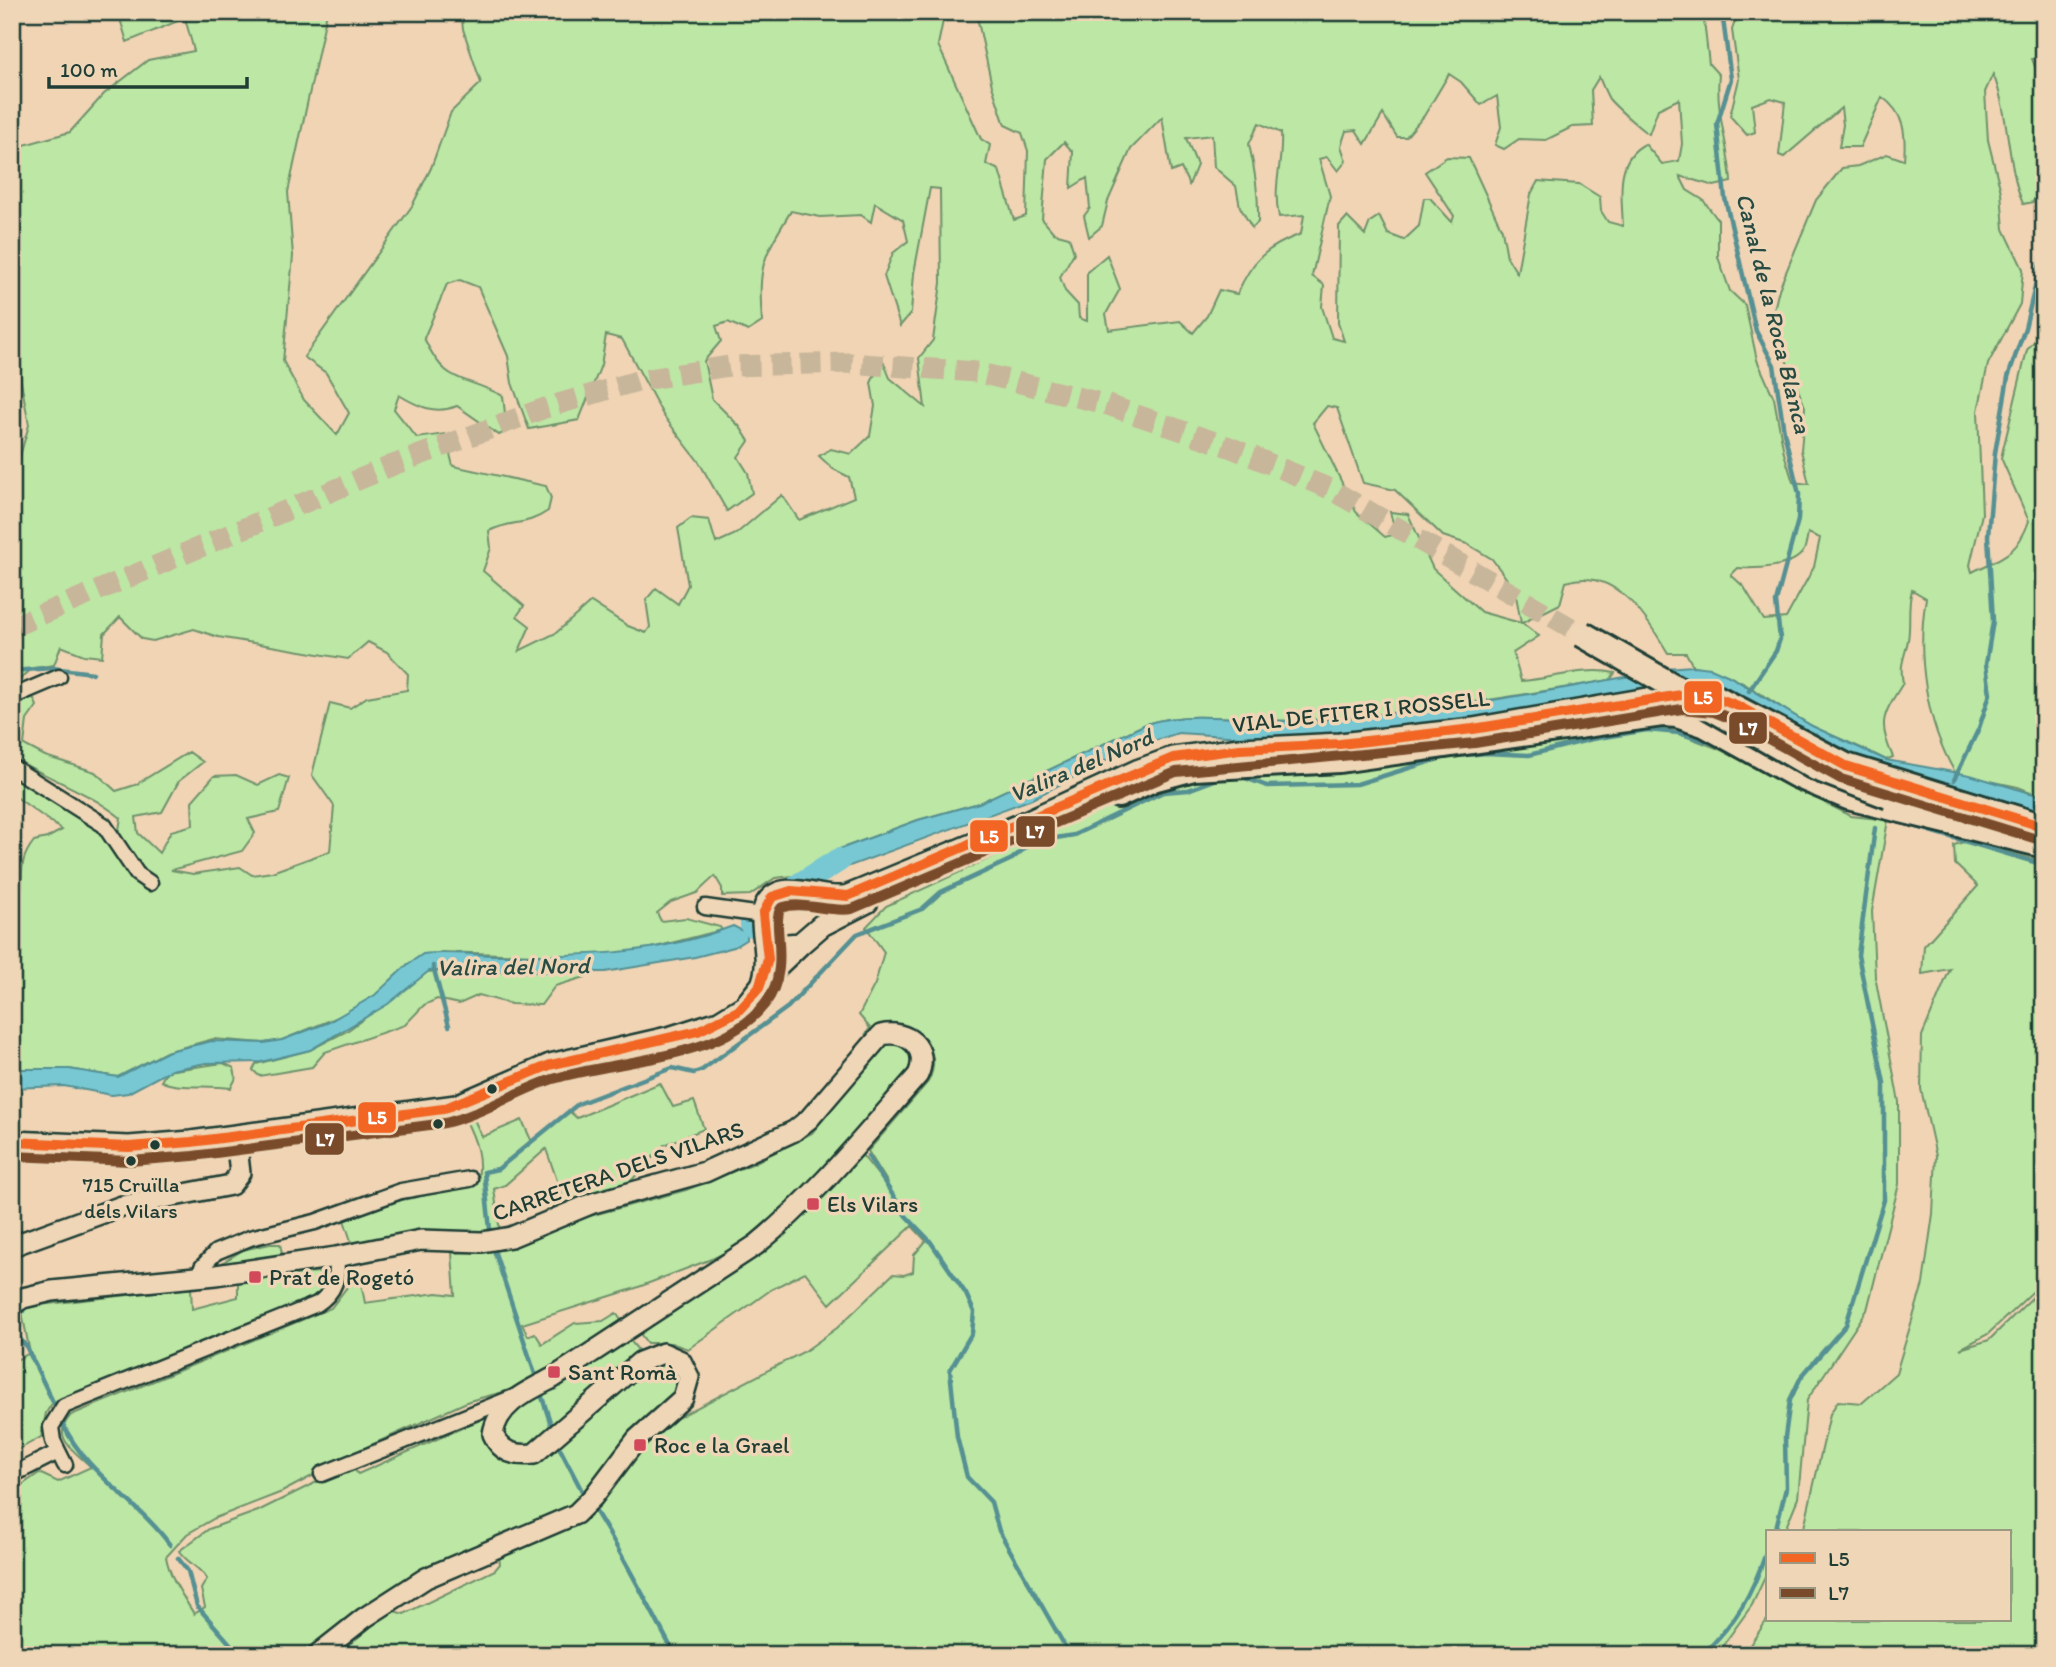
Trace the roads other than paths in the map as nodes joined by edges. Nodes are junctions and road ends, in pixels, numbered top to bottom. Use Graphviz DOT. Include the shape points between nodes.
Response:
graph roads {
  1 [pos="1582,634"];
  2 [pos="59,677"];
  3 [pos="12,697"];
  4 [pos="1659,697"];
  5 [pos="12,767"];
  6 [pos="1116,788"];
  7 [pos="2044,827"];
  8 [pos="2044,845"];
  9 [pos="150,883"];
  10 [pos="871,893"];
  11 [pos="803,894"];
  12 [pos="705,907"];
  13 [pos="763,920"];
  14 [pos="807,938"];
  15 [pos="761,987"];
  16 [pos="236,1138"];
  17 [pos="12,1142"];
  18 [pos="470,1179"];
  19 [pos="12,1246"];
  20 [pos="335,1257"];
  21 [pos="201,1277"];
  22 [pos="12,1305"];
  23 [pos="522,1394"];
  24 [pos="322,1474"];
  25 [pos="12,1475"];
  26 [pos="317,1655"];
  1 -- 8 [label="highway, bridge" via="1816,768"];
  2 -- 3 [label="street"];
  4 -- 6 [label="main road, VIAL DE FITER I ROSSELL" via="1473,729 1208,752 1173,758"];
  4 -- 7 [label="highway" via="1717,698 1846,766"];
  5 -- 9 [label="street" via="104,825 136,874"];
  6 -- 8 [label="highway" via="1194,768 1339,760 1662,714 1704,724 1796,775 1848,797"];
  6 -- 10 [label="main road, VIAL DE FITER I ROSSELL" via="992,852"];
  10 -- 11 [label="main road" via="839,898"];
  10 -- 14 [label="main road"];
  11 -- 13 [label="main road" via="777,894 764,907"];
  11 -- 14 [label="main road" via="815,906 817,924"];
  12 -- 13 [label="street"];
  13 -- 14 [label="main road" via="766,933 781,945"];
  13 -- 15 [label="main road" via="768,961"];
  14 -- 15 [label="main road"];
  15 -- 16 [label="main road" via="746,1006 719,1022 550,1065 456,1106"];
  16 -- 17 [label="main road" via="129,1147"];
  16 -- 19 [label="street" via="240,1172 232,1185 122,1206"];
  18 -- 21 [label="street" via="401,1191 315,1222 250,1238 216,1252 202,1267"];
  20 -- 21 [label="street, CARRETERA DELS VILARS"];
  20 -- 23 [label="street, CARRETERA DELS VILARS" via="421,1240 498,1241 593,1203 705,1172 794,1131 881,1035 900,1034 915,1043 922,1059 918,1075 786,1220 756,1245"];
  20 -- 25 [label="street" via="334,1286 317,1304 64,1406 51,1427 61,1458"];
  21 -- 22 [label="street, CARRETERA DELS VILARS" via="52,1291"];
  23 -- 24 [label="street"];
  23 -- 26 [label="street, CARRETERA DELS VILARS" via="494,1424 498,1444 515,1455 534,1454 555,1439 646,1359 663,1353 674,1355 690,1377 683,1398 637,1439 576,1514 426,1578"];
}
